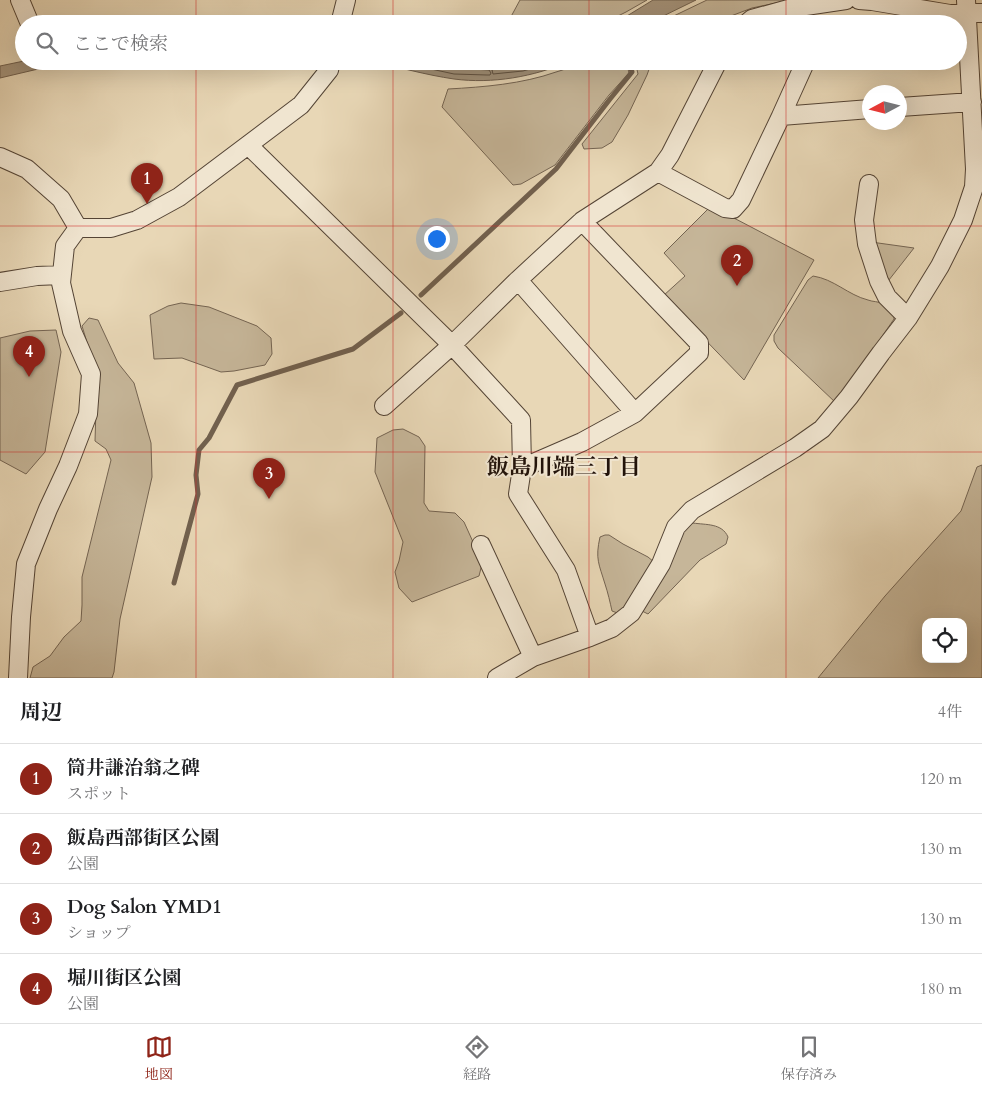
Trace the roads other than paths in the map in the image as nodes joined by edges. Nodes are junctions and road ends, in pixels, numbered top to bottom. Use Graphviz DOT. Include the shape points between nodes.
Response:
graph roads {
  1 [pos="20,0"];
  2 [pos="846,0"];
  3 [pos="859,0"];
  4 [pos="972,8"];
  5 [pos="26,15"];
  6 [pos="767,15"];
  7 [pos="327,70"];
  8 [pos="713,70"];
  9 [pos="802,70"];
  10 [pos="972,102"];
  11 [pos="907,107"];
  12 [pos="862,110"];
  13 [pos="781,116"];
  14 [pos="248,145"];
  15 [pos="0,157"];
  16 [pos="658,172"];
  17 [pos="869,184"];
  18 [pos="978,189"];
  19 [pos="582,221"];
  20 [pos="78,228"];
  21 [pos="61,274"];
  22 [pos="518,280"];
  23 [pos="0,282"];
  24 [pos="908,318"];
  25 [pos="452,345"];
  26 [pos="384,406"];
  27 [pos="635,413"];
  28 [pos="522,468"];
  29 [pos="481,546"];
  30 [pos="590,637"];
  31 [pos="532,656"];
  32 [pos="18,678"];
  33 [pos="497,678"];
  1 -- 5 [label="street"];
  2 -- 6 [label="street"];
  3 -- 4 [label="street" via="950,14"];
  4 -- 10 [label="street"];
  7 -- 14 [label="street" via="301,105"];
  8 -- 16 [label="street"];
  9 -- 13 [label="street"];
  10 -- 11 [label="street"];
  10 -- 18 [label="street"];
  12 -- 13 [label="street"];
  13 -- 16 [label="street" via="741,200 733,209 725,208"];
  14 -- 20 [label="street" via="179,197 137,220 111,228"];
  14 -- 25 [label="street"];
  15 -- 20 [label="street" via="27,169 61,199"];
  16 -- 19 [label="street"];
  17 -- 24 [label="street" via="864,220 867,244 887,297"];
  18 -- 24 [label="street" via="940,266"];
  19 -- 22 [label="street"];
  19 -- 27 [label="street" via="699,343 699,353"];
  20 -- 21 [label="street" via="65,246"];
  21 -- 23 [label="street"];
  21 -- 32 [label="street" via="72,331 91,374 88,414 26,564"];
  22 -- 25 [label="street"];
  22 -- 27 [label="street"];
  24 -- 30 [label="street" via="822,429 692,510 676,527 661,564 631,613 612,628"];
  25 -- 26 [label="street"];
  25 -- 28 [label="street" via="522,420"];
  27 -- 28 [label="street" via="582,442"];
  28 -- 30 [label="street" via="518,494 566,570"];
  29 -- 31 [label="street"];
  30 -- 31 [label="street"];
  31 -- 33 [label="street"];
}
